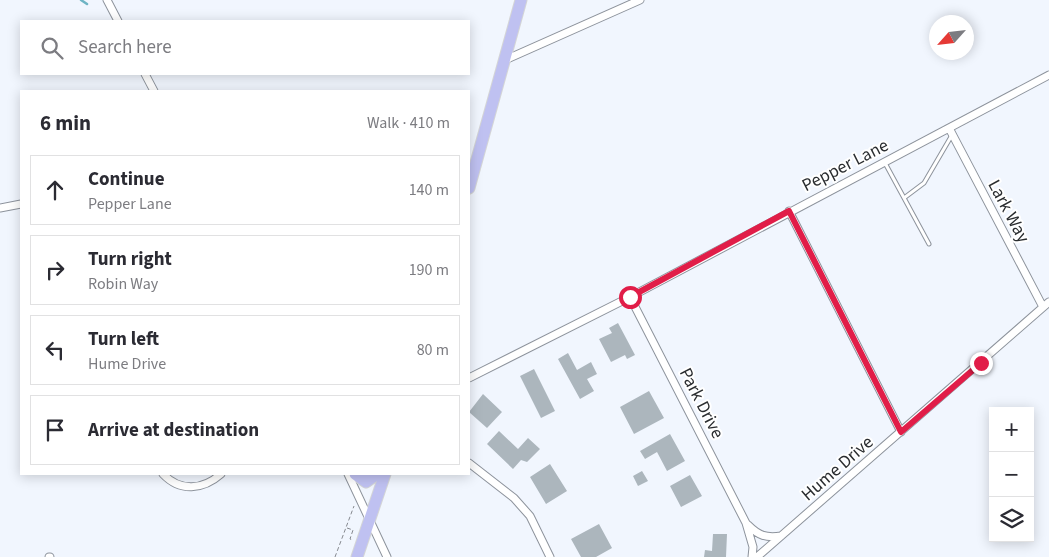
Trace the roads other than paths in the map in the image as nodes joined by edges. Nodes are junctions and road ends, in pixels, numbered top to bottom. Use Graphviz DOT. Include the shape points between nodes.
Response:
graph roads {
  1 [pos="107,0"];
  2 [pos="520,0"];
  3 [pos="640,0"];
  4 [pos="117,20"];
  5 [pos="504,60"];
  6 [pos="146,75"];
  7 [pos="1049,75"];
  8 [pos="153,90"];
  9 [pos="951,132"];
  10 [pos="884,162"];
  11 [pos="470,184"];
  12 [pos="904,198"];
  13 [pos="20,204"];
  14 [pos="0,208"];
  15 [pos="789,211"];
  16 [pos="929,244"];
  17 [pos="630,297"];
  18 [pos="1046,305"];
  19 [pos="470,377"];
  20 [pos="901,432"];
  21 [pos="470,464"];
  22 [pos="164,475"];
  23 [pos="220,475"];
  24 [pos="348,475"];
  25 [pos="356,475"];
  26 [pos="376,475"];
  27 [pos="385,475"];
  28 [pos="368,519"];
  29 [pos="746,523"];
  30 [pos="781,536"];
  31 [pos="357,557"];
  32 [pos="387,557"];
  33 [pos="550,557"];
  34 [pos="752,557"];
  35 [pos="757,557"];
  1 -- 4 [label="street"];
  2 -- 5 [label="main road"];
  3 -- 5 [label="street"];
  5 -- 11 [label="main road"];
  6 -- 8 [label="street"];
  7 -- 9 [label="street, Pepper Lane"];
  9 -- 10 [label="street, Pepper Lane"];
  9 -- 12 [label="lane" via="924,183"];
  9 -- 18 [label="street, Lark Way"];
  10 -- 12 [label="lane"];
  10 -- 15 [label="street, Pepper Lane"];
  12 -- 16 [label="lane"];
  13 -- 14 [label="street"];
  15 -- 17 [label="street, Pepper Lane"];
  15 -- 20 [label="street"];
  17 -- 19 [label="street, Pepper Lane"];
  17 -- 29 [label="street, Park Drive"];
  18 -- 20 [label="street, Hume Drive"];
  20 -- 30 [label="street, Hume Drive"];
  21 -- 33 [label="street" via="520,504 530,516"];
  22 -- 23 [label="street" via="181,486 197,488"];
  24 -- 28 [label="street"];
  25 -- 26 [label="main road" via="366,482"];
  27 -- 28 [label="main road"];
  28 -- 31 [label="main road"];
  28 -- 32 [label="street"];
  29 -- 30 [label="street, Park Drive" via="766,538"];
  29 -- 34 [label="street, Park Drive" via="753,547"];
  30 -- 35 [label="street, Hume Drive"];
}
